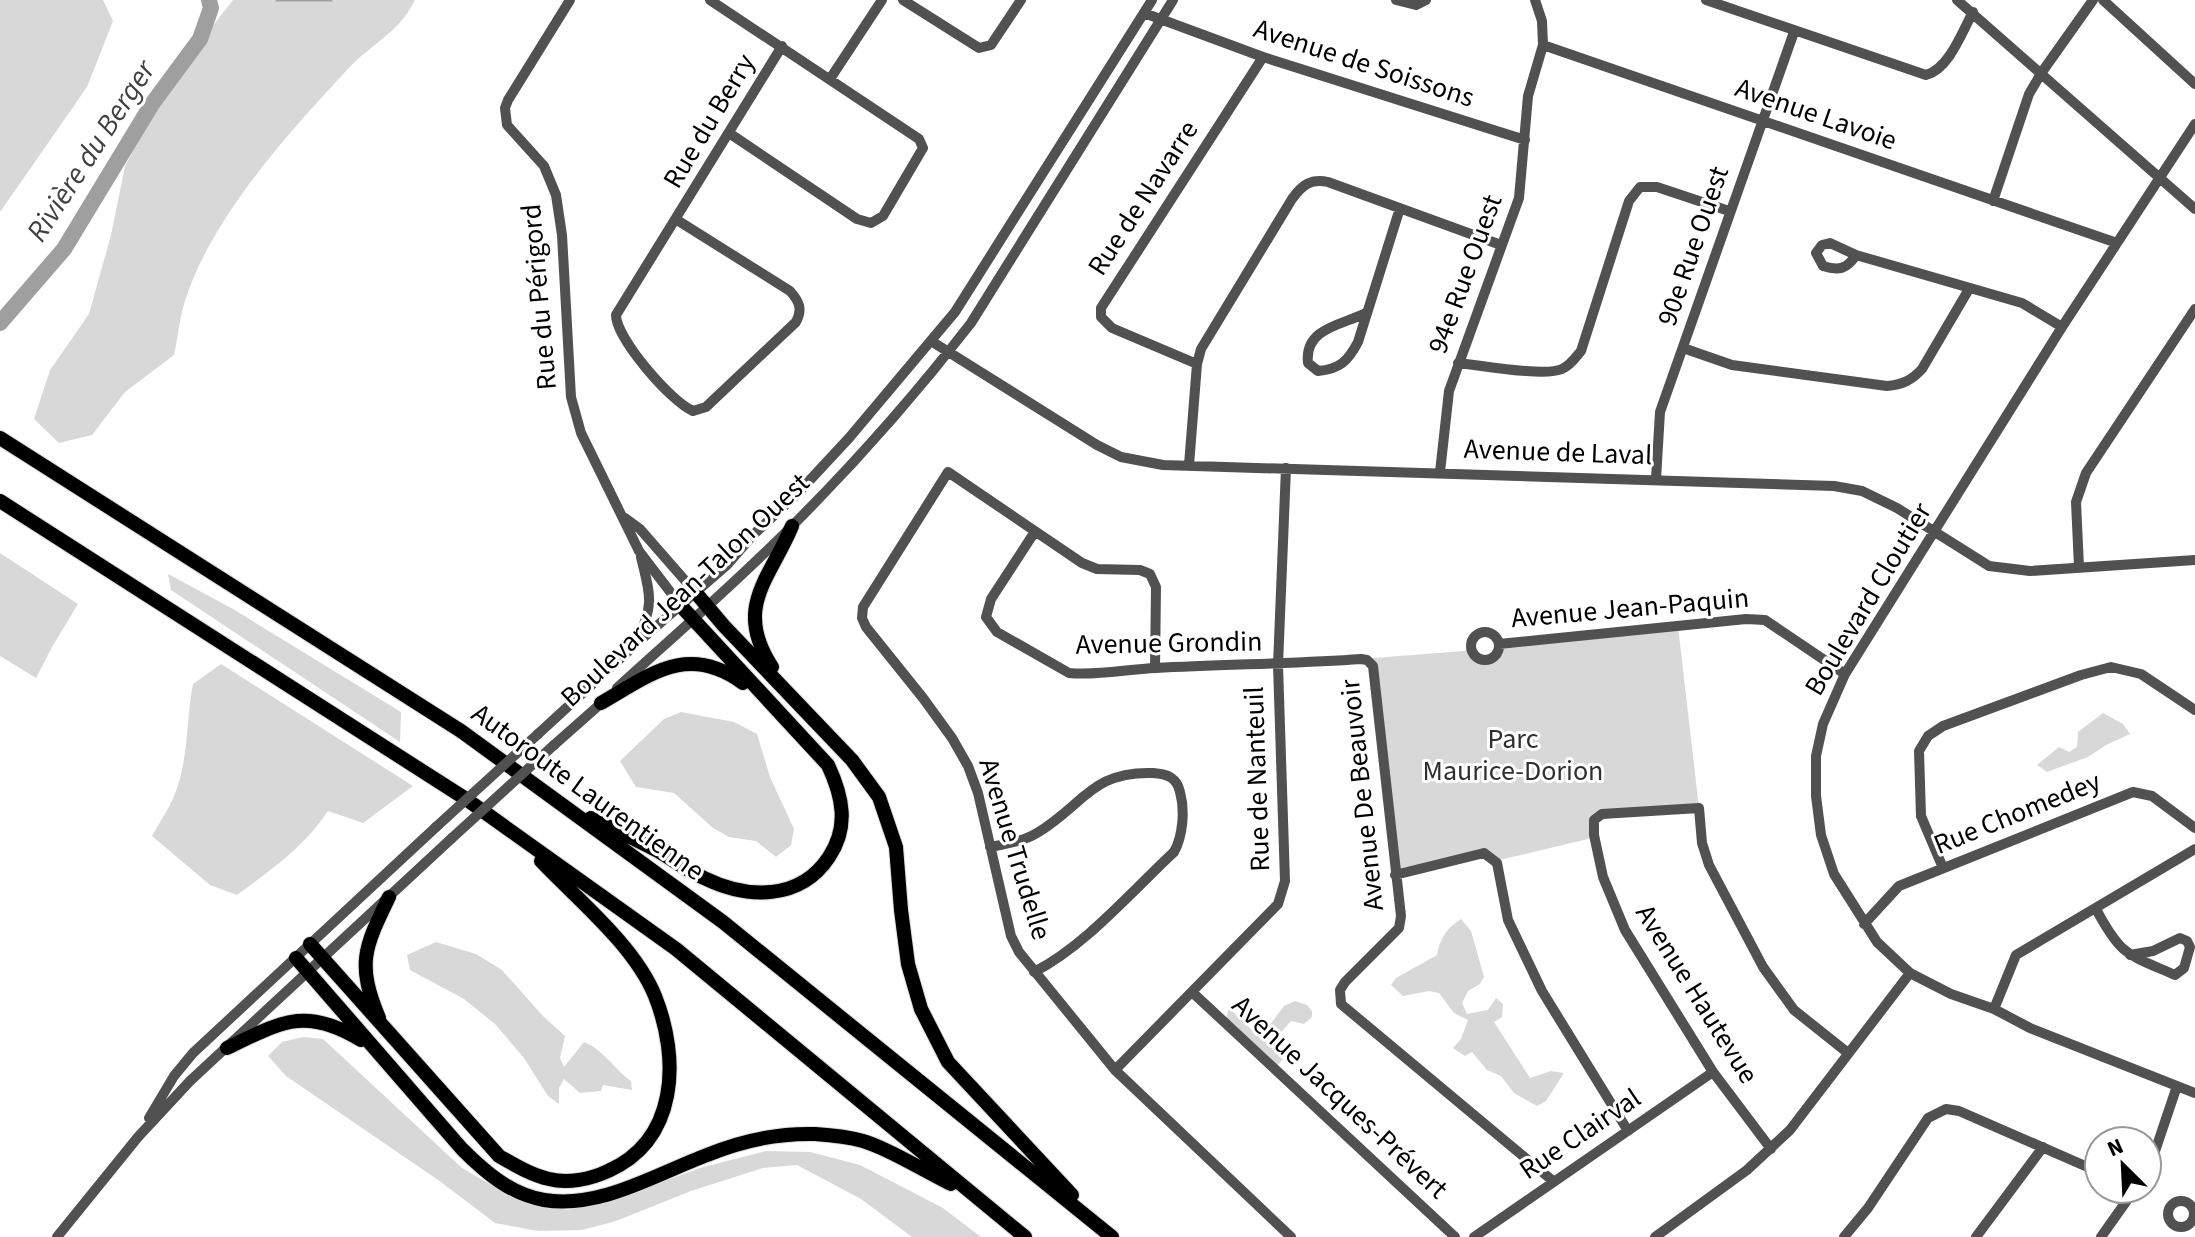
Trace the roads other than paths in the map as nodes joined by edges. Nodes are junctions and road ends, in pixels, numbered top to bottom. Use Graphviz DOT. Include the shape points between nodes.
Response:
graph roads {
  1 [pos="570,0"];
  2 [pos="710,0"];
  3 [pos="882,0"];
  4 [pos="903,0"];
  5 [pos="1021,0"];
  6 [pos="1152,0"];
  7 [pos="1173,0"];
  8 [pos="1396,0"];
  9 [pos="1426,0"];
  10 [pos="1535,0"];
  11 [pos="1706,0"];
  12 [pos="1957,0"];
  13 [pos="2093,0"];
  14 [pos="2103,0"];
  15 [pos="1973,12"];
  16 [pos="1144,13"];
  17 [pos="1162,19"];
  18 [pos="1794,32"];
  19 [pos="1543,45"];
  20 [pos="782,46"];
  21 [pos="1263,57"];
  22 [pos="2042,72"];
  23 [pos="830,79"];
  24 [pos="2195,84"];
  25 [pos="1763,121"];
  26 [pos="2195,124"];
  27 [pos="729,133"];
  28 [pos="1525,140"];
  29 [pos="2160,181"];
  30 [pos="1993,201"];
  31 [pos="1400,208"];
  32 [pos="2195,209"];
  33 [pos="1729,211"];
  34 [pos="677,220"];
  35 [pos="2117,243"];
  36 [pos="1501,245"];
  37 [pos="1856,255"];
  38 [pos="1969,289"];
  39 [pos="2195,309"];
  40 [pos="1366,313"];
  41 [pos="2062,327"];
  42 [pos="931,341"];
  43 [pos="1683,348"];
  44 [pos="949,352"];
  45 [pos="1458,363"];
  46 [pos="1197,364"];
  47 [pos="0,438"];
  48 [pos="1189,465"];
  49 [pos="1286,468"];
  50 [pos="1440,472"];
  51 [pos="1656,479"];
  52 [pos="0,501"];
  53 [pos="623,517"];
  54 [pos="792,526"];
  55 [pos="1934,532"];
  56 [pos="1034,533"];
  57 [pos="639,551"];
  58 [pos="2195,560"];
  59 [pos="2079,567"];
  60 [pos="696,593"];
  61 [pos="681,606"];
  62 [pos="706,606"];
  63 [pos="693,618"];
  64 [pos="636,644"];
  65 [pos="1499,644"];
  66 [pos="1278,665"];
  67 [pos="1155,668"];
  68 [pos="1845,674"];
  69 [pos="790,694"];
  70 [pos="763,697"];
  71 [pos="601,703"];
  72 [pos="2195,710"];
  73 [pos="555,800"];
  74 [pos="2195,828"];
  75 [pos="516,835"];
  76 [pos="990,847"];
  77 [pos="2195,849"];
  78 [pos="1943,868"];
  79 [pos="1395,875"];
  80 [pos="389,897"];
  81 [pos="2096,909"];
  82 [pos="1864,924"];
  83 [pos="310,944"];
  84 [pos="2130,955"];
  85 [pos="296,958"];
  86 [pos="322,959"];
  87 [pos="309,972"];
  88 [pos="1034,972"];
  89 [pos="1910,973"];
  90 [pos="1192,992"];
  91 [pos="1994,1009"];
  92 [pos="384,1029"];
  93 [pos="372,1046"];
  94 [pos="227,1048"];
  95 [pos="1848,1053"];
  96 [pos="1115,1070"];
  97 [pos="1713,1072"];
  98 [pos="2177,1086"];
  99 [pos="2195,1093"];
  100 [pos="2163,1128"];
  101 [pos="1628,1131"];
  102 [pos="138,1137"];
  103 [pos="2043,1147"];
  104 [pos="1771,1149"];
  105 [pos="2083,1165"];
  106 [pos="1553,1181"];
  107 [pos="973,1195"];
  108 [pos="2123,1205"];
  109 [pos="1110,1235"];
  110 [pos="1662,1235"];
  111 [pos="57,1237"];
  112 [pos="1025,1237"];
  113 [pos="1291,1237"];
  114 [pos="1455,1237"];
  115 [pos="1474,1237"];
  116 [pos="1844,1237"];
  117 [pos="1976,1237"];
  118 [pos="2101,1237"];
  1 -- 53 [label="street, Rue du Périgord" via="508,100 505,117 544,166 556,195 571,397 581,433"];
  2 -- 20 [label="street"];
  3 -- 23 [label="street"];
  4 -- 5 [label="street" via="979,48 991,45"];
  6 -- 16 [label="street, Boulevard Jean-Talon Ouest"];
  7 -- 17 [label="street, Boulevard Jean-Talon Ouest"];
  8 -- 9 [label="street" via="1416,5"];
  10 -- 19 [label="street"];
  11 -- 18 [label="street"];
  12 -- 15 [label="street"];
  13 -- 22 [label="street"];
  14 -- 24 [label="street"];
  15 -- 18 [label="street" via="1947,58 1926,75"];
  15 -- 22 [label="street"];
  16 -- 17 [label="street, Avenue de Soissons"];
  16 -- 42 [label="street, Boulevard Jean-Talon Ouest" via="955,312"];
  17 -- 21 [label="street, Avenue de Soissons"];
  17 -- 44 [label="street, Boulevard Jean-Talon Ouest"];
  18 -- 25 [label="street, 90e Rue Ouest"];
  19 -- 25 [label="street, Avenue Lavoie"];
  19 -- 28 [label="street, 94e Rue Ouest" via="1528,96"];
  20 -- 23 [label="street"];
  20 -- 27 [label="street, Rue du Berry"];
  21 -- 28 [label="street, Avenue de Soissons"];
  21 -- 46 [label="street, Rue de Navarre" via="1101,308 1101,317 1112,328"];
  22 -- 29 [label="street"];
  22 -- 30 [label="street" via="2029,94"];
  23 -- 27 [label="street" via="923,144 877,221 857,219"];
  25 -- 30 [label="street, Avenue Lavoie"];
  25 -- 33 [label="street, 90e Rue Ouest"];
  26 -- 29 [label="street, Boulevard Cloutier"];
  27 -- 34 [label="street, Rue du Berry"];
  28 -- 36 [label="street, 94e Rue Ouest" via="1519,198"];
  29 -- 32 [label="street"];
  29 -- 35 [label="street, Boulevard Cloutier"];
  30 -- 35 [label="street, Avenue Lavoie"];
  31 -- 36 [label="street"];
  31 -- 40 [label="street"];
  31 -- 46 [label="street" via="1317,179 1300,188 1201,349"];
  33 -- 43 [label="street, 90e Rue Ouest"];
  33 -- 45 [label="street" via="1657,187 1640,187 1629,201 1574,361 1550,372"];
  34 -- 34 [label="street, Rue du Berry" via="620,307 616,322 640,360 693,411 706,407 796,322 800,306 790,291"];
  35 -- 41 [label="street, Boulevard Cloutier"];
  36 -- 45 [label="street, 94e Rue Ouest"];
  37 -- 38 [label="street"];
  38 -- 41 [label="street" via="2022,303"];
  38 -- 43 [label="street" via="1922,369 1897,385 1732,365"];
  39 -- 59 [label="street" via="2086,473 2076,502"];
  40 -- 40 [label="street" via="1358,342 1341,366 1318,371 1308,363 1317,335"];
  41 -- 55 [label="street, Boulevard Cloutier"];
  42 -- 44 [label="street, Avenue de Laval"];
  42 -- 60 [label="street, Boulevard Jean-Talon Ouest" via="797,494"];
  43 -- 51 [label="street, 90e Rue Ouest" via="1660,412"];
  44 -- 48 [label="street, Avenue de Laval" via="1121,457"];
  44 -- 54 [label="street, Boulevard Jean-Talon Ouest"];
  45 -- 50 [label="street, 94e Rue Ouest" via="1449,391"];
  46 -- 48 [label="street"];
  47 -- 73 [label="highway, Autoroute Laurentienne" via="461,731"];
  48 -- 49 [label="street, Avenue de Laval"];
  49 -- 50 [label="street, Avenue de Laval"];
  49 -- 66 [label="street, Rue de Nanteuil"];
  50 -- 51 [label="street, Avenue de Laval"];
  51 -- 55 [label="street, Avenue de Laval" via="1862,491"];
  52 -- 75 [label="highway"];
  53 -- 57 [label="street, Rue du Périgord"];
  53 -- 60 [label="street, Rue du Périgord"];
  54 -- 62 [label="street, Boulevard Jean-Talon Ouest"];
  54 -- 69 [label="highway" via="755,605 758,645"];
  55 -- 59 [label="street, Avenue de Laval" via="1989,566 2030,571"];
  55 -- 68 [label="street, Boulevard Cloutier"];
  56 -- 67 [label="street" via="1097,569 1150,574 1156,587"];
  56 -- 67 [label="street, Avenue Grondin" via="991,599 986,610 989,624 1069,673"];
  56 -- 76 [label="street, Avenue Trudelle" via="948,472 863,607 866,627 957,747 978,793"];
  57 -- 61 [label="street, Rue du Périgord"];
  57 -- 64 [label="street" via="651,601"];
  58 -- 59 [label="street, Avenue de Laval"];
  60 -- 61 [label="street, Boulevard Jean-Talon Ouest"];
  60 -- 62 [label="highway"];
  61 -- 63 [label="highway"];
  61 -- 64 [label="street, Boulevard Jean-Talon Ouest"];
  62 -- 63 [label="street, Boulevard Jean-Talon Ouest"];
  62 -- 69 [label="highway"];
  63 -- 70 [label="highway"];
  63 -- 71 [label="street, Boulevard Jean-Talon Ouest"];
  64 -- 83 [label="street, Boulevard Jean-Talon Ouest, bridge"];
  65 -- 68 [label="street, Avenue Jean-Paquin" via="1765,620"];
  66 -- 67 [label="street, Avenue Grondin"];
  66 -- 79 [label="street, Avenue De Beauvoir" via="1361,659 1373,666"];
  66 -- 90 [label="street, Rue de Nanteuil" via="1285,881 1278,904"];
  68 -- 82 [label="street, Boulevard Cloutier" via="1823,724 1816,796 1834,874"];
  69 -- 109 [label="highway" via="879,797 896,847 908,964 921,1009 948,1062"];
  70 -- 71 [label="highway" via="719,668 697,663 653,673"];
  70 -- 73 [label="highway" via="828,765 840,790 843,817 838,843 824,866 801,884 771,895 705,879"];
  71 -- 80 [label="street, Boulevard Jean-Talon Ouest, bridge"];
  72 -- 78 [label="street" via="2141,674 2111,667 1943,726 1919,751 1921,816"];
  73 -- 109 [label="highway, Autoroute Laurentienne" via="723,922"];
  74 -- 78 [label="street, Rue Chomedey" via="2152,796 2133,792"];
  75 -- 92 [label="highway" via="619,942 655,995 670,1064 662,1121 642,1149 621,1166 577,1180 550,1180 499,1156"];
  75 -- 107 [label="highway" via="676,949"];
  76 -- 88 [label="street, Avenue Trudelle" via="1011,936"];
  76 -- 88 [label="street" via="1038,833 1090,789 1122,774 1163,773 1180,790 1182,834 1174,852 1074,947"];
  77 -- 81 [label="street"];
  78 -- 82 [label="street, Rue Chomedey" via="1899,886"];
  79 -- 101 [label="street" via="1484,853 1497,863 1508,920 1542,991"];
  79 -- 106 [label="street, Avenue De Beauvoir" via="1399,928 1345,982 1341,1004"];
  80 -- 86 [label="street, Boulevard Jean-Talon Ouest"];
  80 -- 92 [label="highway" via="365,956 365,976"];
  81 -- 84 [label="street" via="2113,940"];
  81 -- 91 [label="street" via="2016,955"];
  82 -- 89 [label="street, Boulevard Cloutier"];
  83 -- 85 [label="street, Boulevard Jean-Talon Ouest"];
  83 -- 86 [label="highway"];
  84 -- 84 [label="street" via="2175,975 2184,968 2190,947 2180,938"];
  85 -- 87 [label="highway"];
  85 -- 102 [label="street, Boulevard Jean-Talon Ouest" via="193,1053"];
  86 -- 87 [label="street, Boulevard Jean-Talon Ouest"];
  86 -- 92 [label="highway"];
  87 -- 93 [label="highway"];
  87 -- 94 [label="street, Boulevard Jean-Talon Ouest"];
  88 -- 96 [label="street, Avenue Trudelle"];
  89 -- 91 [label="street, Boulevard Cloutier"];
  89 -- 95 [label="street"];
  90 -- 96 [label="street, Rue de Nanteuil"];
  90 -- 114 [label="street, Avenue Jacques-Prévert"];
  91 -- 98 [label="street, Boulevard Cloutier"];
  93 -- 94 [label="highway" via="330,1023 311,1020 287,1021"];
  93 -- 107 [label="highway" via="488,1174 542,1200 605,1196 765,1137 815,1134 864,1141"];
  94 -- 102 [label="street, Boulevard Jean-Talon Ouest"];
  95 -- 97 [label="street, Avenue Hautevue" via="1794,1010 1763,967 1709,865 1699,808 1602,814 1593,826 1603,877 1625,930"];
  95 -- 104 [label="street"];
  96 -- 113 [label="street, Avenue Trudelle"];
  97 -- 101 [label="street, Rue Clairval"];
  97 -- 104 [label="street, Avenue Hautevue"];
  98 -- 99 [label="street, Boulevard Cloutier"];
  98 -- 100 [label="street"];
  101 -- 106 [label="street, Rue Clairval"];
  102 -- 111 [label="street, Boulevard Jean-Talon Ouest"];
  103 -- 105 [label="street"];
  103 -- 116 [label="street" via="1959,1111 1937,1112"];
  103 -- 117 [label="street"];
  104 -- 110 [label="street"];
  106 -- 115 [label="street, Rue Clairval"];
  107 -- 112 [label="highway"];
  108 -- 118 [label="street"];
}
